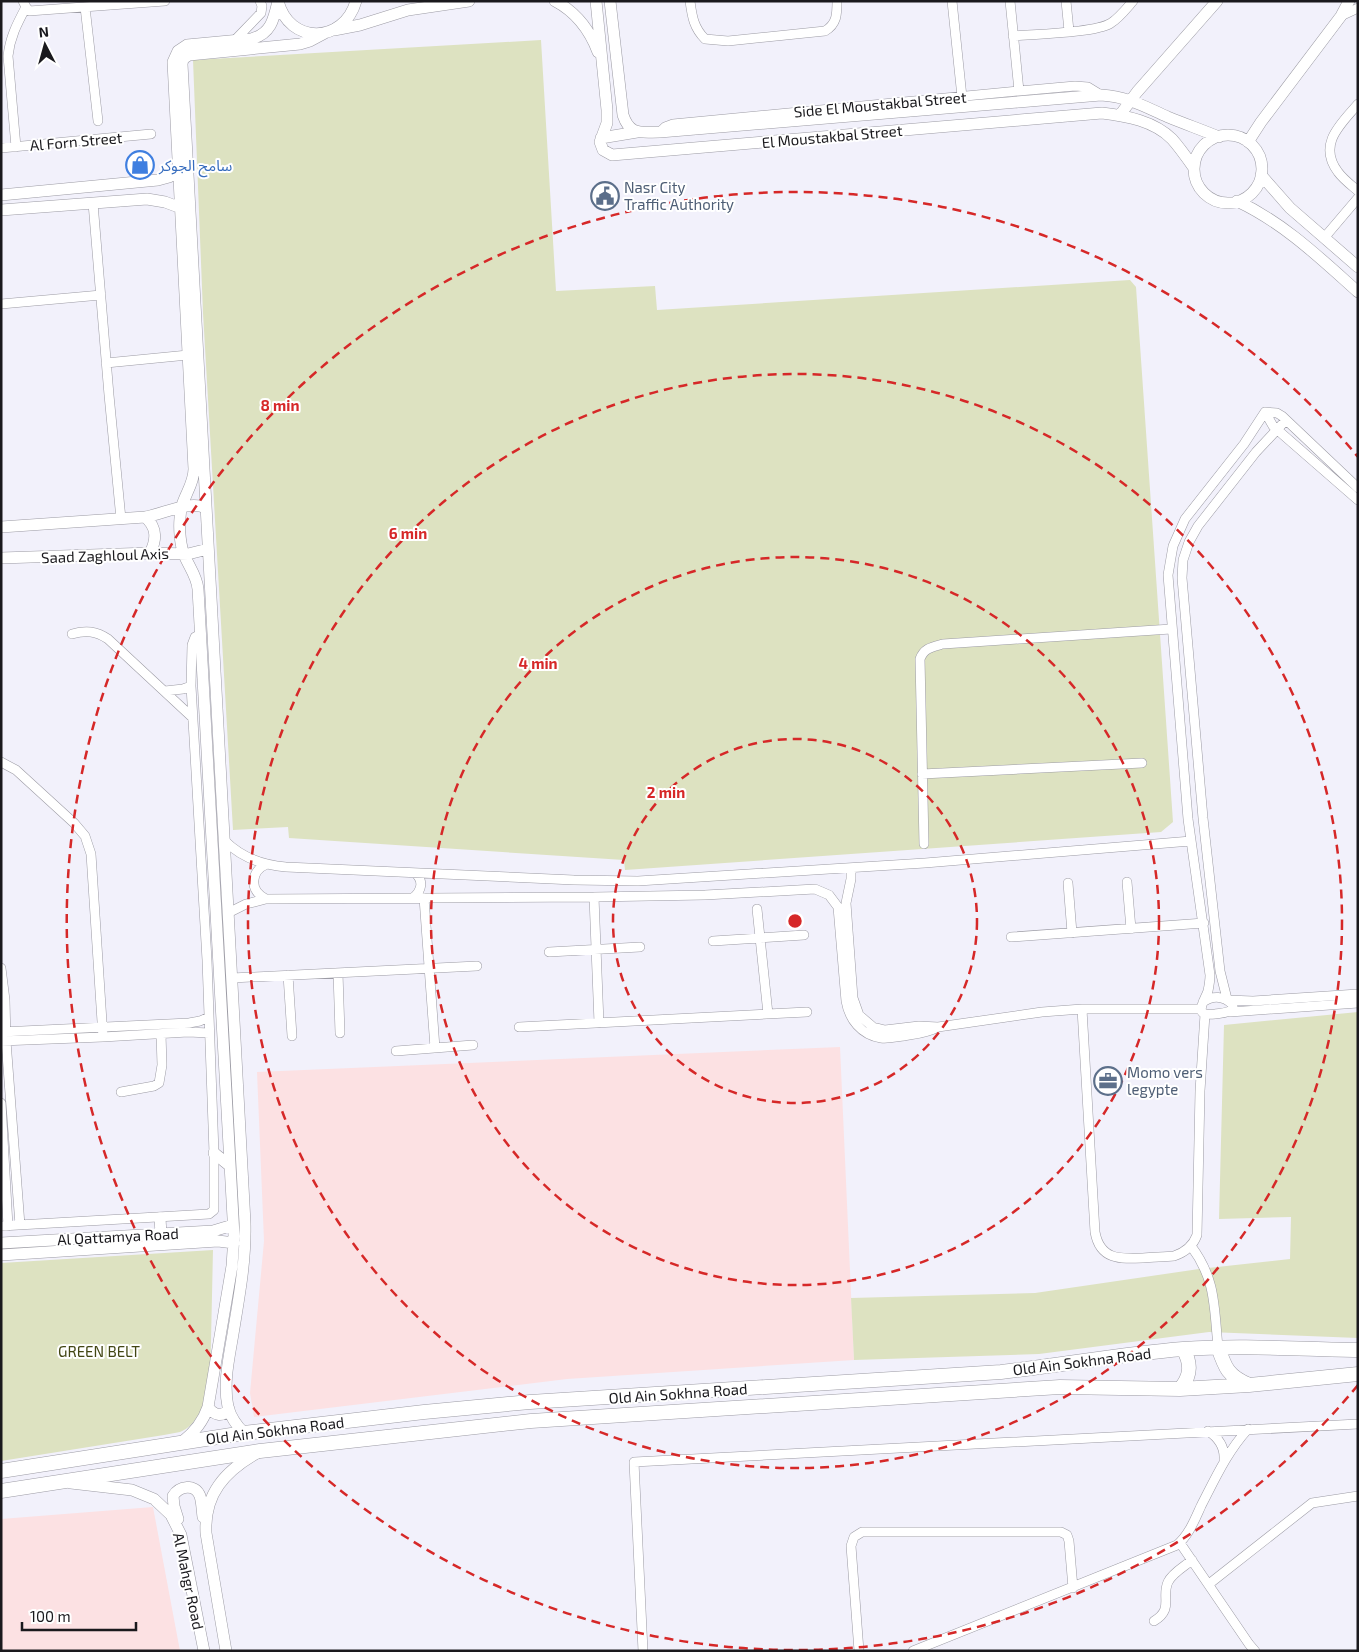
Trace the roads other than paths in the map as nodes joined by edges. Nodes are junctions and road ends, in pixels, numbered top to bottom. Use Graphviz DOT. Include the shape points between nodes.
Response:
graph roads {
  1 [pos="165,1"];
  2 [pos="260,1"];
  3 [pos="278,1"];
  4 [pos="356,1"];
  5 [pos="469,1"];
  6 [pos="555,1"];
  7 [pos="596,1"];
  8 [pos="610,1"];
  9 [pos="690,1"];
  10 [pos="837,1"];
  11 [pos="952,1"];
  12 [pos="1010,1"];
  13 [pos="1066,1"];
  14 [pos="1133,1"];
  15 [pos="1217,1"];
  16 [pos="1349,1"];
  17 [pos="24,4"];
  18 [pos="1209,6"];
  19 [pos="85,8"];
  20 [pos="1358,8"];
  21 [pos="1341,16"];
  22 [pos="1068,31"];
  23 [pos="329,32"];
  24 [pos="1014,36"];
  25 [pos="235,40"];
  26 [pos="602,60"];
  27 [pos="1019,91"];
  28 [pos="1101,95"];
  29 [pos="962,97"];
  30 [pos="1131,100"];
  31 [pos="1358,104"];
  32 [pos="905,112"];
  33 [pos="1120,115"];
  34 [pos="98,120"];
  35 [pos="907,129"];
  36 [pos="637,132"];
  37 [pos="660,132"];
  38 [pos="151,134"];
  39 [pos="1219,137"];
  40 [pos="601,138"];
  41 [pos="1248,142"];
  42 [pos="16,147"];
  43 [pos="1,148"];
  44 [pos="1194,168"];
  45 [pos="179,171"];
  46 [pos="1261,175"];
  47 [pos="158,180"];
  48 [pos="1358,191"];
  49 [pos="1,195"];
  50 [pos="1358,198"];
  51 [pos="158,200"];
  52 [pos="1237,201"];
  53 [pos="93,203"];
  54 [pos="181,208"];
  55 [pos="1,210"];
  56 [pos="1324,238"];
  57 [pos="1358,267"];
  58 [pos="1358,292"];
  59 [pos="101,295"];
  60 [pos="1,304"];
  61 [pos="188,355"];
  62 [pos="106,363"];
  63 [pos="1264,412"];
  64 [pos="1286,420"];
  65 [pos="1277,430"];
  66 [pos="1358,488"];
  67 [pos="1358,500"];
  68 [pos="181,508"];
  69 [pos="206,508"];
  70 [pos="144,517"];
  71 [pos="121,519"];
  72 [pos="1,527"];
  73 [pos="208,549"];
  74 [pos="150,553"];
  75 [pos="183,553"];
  76 [pos="1,558"];
  77 [pos="1171,629"];
  78 [pos="72,634"];
  79 [pos="201,634"];
  80 [pos="191,686"];
  81 [pos="164,691"];
  82 [pos="193,718"];
  83 [pos="1,762"];
  84 [pos="1142,763"];
  85 [pos="922,774"];
  86 [pos="1203,818"];
  87 [pos="1188,819"];
  88 [pos="225,841"];
  89 [pos="1191,841"];
  90 [pos="924,844"];
  91 [pos="1207,848"];
  92 [pos="1193,851"];
  93 [pos="267,864"];
  94 [pos="851,868"];
  95 [pos="414,873"];
  96 [pos="1068,882"];
  97 [pos="1128,882"];
  98 [pos="847,896"];
  99 [pos="413,898"];
  100 [pos="424,898"];
  101 [pos="594,898"];
  102 [pos="833,898"];
  103 [pos="266,899"];
  104 [pos="758,909"];
  105 [pos="228,913"];
  106 [pos="1204,923"];
  107 [pos="1131,929"];
  108 [pos="1072,933"];
  109 [pos="804,935"];
  110 [pos="1011,937"];
  111 [pos="760,938"];
  112 [pos="713,941"];
  113 [pos="640,947"];
  114 [pos="596,950"];
  115 [pos="549,952"];
  116 [pos="478,966"];
  117 [pos="1,968"];
  118 [pos="429,968"];
  119 [pos="338,973"];
  120 [pos="288,975"];
  121 [pos="232,978"];
  122 [pos="1358,994"];
  123 [pos="1227,1000"];
  124 [pos="1358,1004"];
  125 [pos="1082,1009"];
  126 [pos="1203,1009"];
  127 [pos="808,1012"];
  128 [pos="1230,1012"];
  129 [pos="768,1014"];
  130 [pos="209,1017"];
  131 [pos="600,1023"];
  132 [pos="938,1027"];
  133 [pos="519,1028"];
  134 [pos="103,1033"];
  135 [pos="210,1033"];
  136 [pos="340,1033"];
  137 [pos="161,1034"];
  138 [pos="4,1036"];
  139 [pos="292,1036"];
  140 [pos="473,1045"];
  141 [pos="435,1048"];
  142 [pos="396,1051"];
  143 [pos="121,1092"];
  144 [pos="1,1103"];
  145 [pos="214,1153"];
  146 [pos="230,1166"];
  147 [pos="160,1218"];
  148 [pos="20,1225"];
  149 [pos="233,1225"];
  150 [pos="4,1226"];
  151 [pos="161,1234"];
  152 [pos="234,1242"];
  153 [pos="1,1243"];
  154 [pos="1191,1246"];
  155 [pos="1,1255"];
  156 [pos="1218,1347"];
  157 [pos="1183,1349"];
  158 [pos="1358,1350"];
  159 [pos="1358,1374"];
  160 [pos="1249,1385"];
  161 [pos="1180,1389"];
  162 [pos="208,1407"];
  163 [pos="228,1409"];
  164 [pos="1358,1424"];
  165 [pos="1248,1429"];
  166 [pos="1208,1431"];
  167 [pos="244,1433"];
  168 [pos="182,1442"];
  169 [pos="260,1451"];
  170 [pos="1224,1460"];
  171 [pos="1,1471"];
  172 [pos="57,1482"];
  173 [pos="1,1491"];
  174 [pos="1358,1496"];
  175 [pos="206,1533"];
  176 [pos="182,1535"];
  177 [pos="1180,1543"];
  178 [pos="1192,1560"];
  179 [pos="1209,1584"];
  180 [pos="1073,1588"];
  181 [pos="1154,1621"];
  182 [pos="204,1651"];
  183 [pos="226,1651"];
  184 [pos="643,1651"];
  185 [pos="859,1651"];
  186 [pos="913,1651"];
  187 [pos="1255,1651"];
  1 -- 19 [label="street"];
  2 -- 25 [label="street" via="261,13"];
  3 -- 23 [label="street" via="284,16 298,29 307,33"];
  3 -- 25 [label="street" via="268,30 256,38"];
  4 -- 23 [label="street" via="348,18"];
  5 -- 23 [label="street" via="408,10 360,26"];
  6 -- 26 [label="street" via="583,24"];
  7 -- 26 [label="street"];
  8 -- 36 [label="street" via="623,115 630,129"];
  9 -- 10 [label="street" via="693,19 705,39 728,41 825,31 836,19"];
  11 -- 29 [label="street"];
  12 -- 24 [label="street"];
  13 -- 22 [label="street"];
  14 -- 22 [label="street" via="1111,24"];
  15 -- 18 [label="street"];
  16 -- 21 [label="street"];
  17 -- 19 [label="street" via="29,11"];
  17 -- 42 [label="street" via="12,33 8,56"];
  18 -- 30 [label="street"];
  19 -- 34 [label="street"];
  20 -- 21 [label="street"];
  21 -- 41 [label="street"];
  22 -- 24 [label="street"];
  23 -- 69 [label="street" via="300,44 189,55 183,61"];
  24 -- 27 [label="street"];
  25 -- 45 [label="street" via="187,45 174,56"];
  26 -- 40 [label="street" via="607,123"];
  27 -- 28 [label="street, Side El Moustakbal Street" via="1076,86 1088,87"];
  27 -- 29 [label="street, Side El Moustakbal Street"];
  28 -- 30 [label="street, El Moustakbal Street"];
  28 -- 32 [label="street, El Moustakbal Street"];
  29 -- 37 [label="street, Side El Moustakbal Street" via="673,124"];
  30 -- 33 [label="street"];
  30 -- 39 [label="street, El Moustakbal Street"];
  31 -- 48 [label="street" via="1335,131 1330,150 1338,172"];
  32 -- 35 [label="street"];
  32 -- 37 [label="street, El Moustakbal Street"];
  33 -- 35 [label="street, El Moustakbal Street" via="1094,113 959,130"];
  33 -- 44 [label="street, El Moustakbal Street" via="1140,120 1171,138"];
  35 -- 40 [label="street, El Moustakbal Street" via="871,139 763,149 612,155 603,150"];
  36 -- 37 [label="street, El Moustakbal Street"];
  36 -- 40 [label="street, El Moustakbal Street"];
  38 -- 42 [label="street, Al Forn Street"];
  39 -- 41 [label="street" via="1234,136"];
  39 -- 44 [label="street" via="1203,146"];
  41 -- 46 [label="street" via="1260,160"];
  42 -- 43 [label="street, Al Forn Street"];
  44 -- 52 [label="street" via="1199,186 1208,196 1222,202"];
  45 -- 47 [label="street"];
  45 -- 54 [label="street"];
  46 -- 52 [label="street" via="1252,192"];
  46 -- 56 [label="street" via="1290,208"];
  47 -- 49 [label="street"];
  47 -- 51 [label="street" via="164,190"];
  50 -- 56 [label="street"];
  51 -- 53 [label="street"];
  51 -- 54 [label="street"];
  52 -- 58 [label="street" via="1283,227"];
  53 -- 55 [label="street"];
  53 -- 59 [label="street"];
  54 -- 61 [label="street"];
  56 -- 57 [label="street"];
  59 -- 60 [label="street"];
  59 -- 62 [label="street"];
  61 -- 62 [label="street"];
  61 -- 68 [label="street" via="194,474"];
  62 -- 71 [label="street"];
  63 -- 64 [label="street" via="1277,413"];
  63 -- 65 [label="street"];
  63 -- 77 [label="street" via="1178,532 1169,560"];
  64 -- 65 [label="street"];
  64 -- 66 [label="street"];
  65 -- 67 [label="street"];
  65 -- 86 [label="street" via="1198,526 1184,560 1182,578"];
  68 -- 69 [label="street" via="191,505"];
  68 -- 70 [label="street"];
  68 -- 75 [label="street"];
  69 -- 73 [label="street"];
  70 -- 71 [label="street"];
  70 -- 74 [label="street" via="156,534"];
  71 -- 72 [label="street"];
  73 -- 75 [label="street, Saad Zaghloul Axis"];
  73 -- 88 [label="street"];
  74 -- 75 [label="street, Saad Zaghloul Axis"];
  74 -- 76 [label="street, Saad Zaghloul Axis"];
  75 -- 79 [label="street" via="198,584"];
  77 -- 85 [label="street" via="943,644 927,648 920,658"];
  77 -- 87 [label="street"];
  78 -- 81 [label="street" via="82,631 100,634"];
  79 -- 80 [label="street" via="195,637 192,645"];
  79 -- 146 [label="street"];
  80 -- 81 [label="street"];
  80 -- 82 [label="street"];
  81 -- 82 [label="street"];
  82 -- 130 [label="street"];
  83 -- 134 [label="street" via="16,770 41,792 79,828 87,841 91,854"];
  84 -- 85 [label="street"];
  85 -- 90 [label="street"];
  86 -- 87 [label="street" via="1193,815"];
  86 -- 91 [label="street"];
  87 -- 89 [label="street"];
  88 -- 93 [label="street" via="244,856"];
  88 -- 105 [label="street"];
  89 -- 92 [label="street"];
  89 -- 94 [label="street"];
  91 -- 92 [label="street" via="1200,854"];
  91 -- 123 [label="street" via="1220,971"];
  92 -- 106 [label="street"];
  93 -- 95 [label="street"];
  93 -- 103 [label="street" via="257,871 253,883 256,891"];
  94 -- 95 [label="street" via="638,881"];
  94 -- 98 [label="street"];
  95 -- 99 [label="street" via="420,878 421,886"];
  96 -- 108 [label="street"];
  97 -- 107 [label="street"];
  98 -- 102 [label="street"];
  98 -- 132 [label="street" via="853,998 859,1016 873,1027 885,1030"];
  99 -- 100 [label="street"];
  99 -- 103 [label="street"];
  100 -- 101 [label="street"];
  100 -- 118 [label="street"];
  101 -- 102 [label="street" via="815,889"];
  101 -- 114 [label="street"];
  102 -- 132 [label="street" via="839,913 847,1007 855,1023 882,1038 920,1034"];
  103 -- 105 [label="street"];
  104 -- 111 [label="street"];
  105 -- 121 [label="street"];
  106 -- 107 [label="street"];
  106 -- 126 [label="street" via="1210,975"];
  107 -- 108 [label="street"];
  108 -- 110 [label="street"];
  109 -- 111 [label="street"];
  111 -- 112 [label="street"];
  111 -- 129 [label="street"];
  113 -- 114 [label="street"];
  114 -- 115 [label="street"];
  114 -- 131 [label="street"];
  116 -- 118 [label="street"];
  117 -- 138 [label="street" via="5,1000"];
  118 -- 119 [label="street"];
  118 -- 141 [label="street"];
  119 -- 120 [label="street"];
  119 -- 136 [label="street"];
  120 -- 121 [label="street"];
  120 -- 139 [label="street"];
  121 -- 163 [label="street" via="246,1238 227,1371"];
  122 -- 123 [label="street"];
  123 -- 126 [label="street" via="1211,998"];
  123 -- 128 [label="street" via="1234,1006"];
  124 -- 128 [label="street"];
  125 -- 126 [label="street"];
  125 -- 132 [label="street"];
  125 -- 154 [label="street" via="1098,1243 1111,1256 1122,1259 1174,1256"];
  126 -- 128 [label="street"];
  126 -- 154 [label="street" via="1198,1228"];
  127 -- 129 [label="street"];
  129 -- 131 [label="street"];
  130 -- 134 [label="street" via="194,1022"];
  130 -- 135 [label="street"];
  131 -- 133 [label="street"];
  134 -- 137 [label="street"];
  134 -- 138 [label="street"];
  135 -- 137 [label="street"];
  135 -- 145 [label="street"];
  137 -- 143 [label="street" via="159,1083"];
  138 -- 148 [label="street"];
  140 -- 141 [label="street"];
  141 -- 142 [label="street"];
  144 -- 150 [label="street"];
  145 -- 146 [label="street"];
  145 -- 147 [label="street" via="215,1206 212,1213"];
  146 -- 149 [label="street"];
  147 -- 148 [label="street"];
  147 -- 151 [label="street"];
  148 -- 150 [label="street"];
  149 -- 151 [label="street, Al Qattamya Road" via="213,1231"];
  149 -- 152 [label="street"];
  151 -- 153 [label="street, Al Qattamya Road"];
  152 -- 155 [label="street, Al Qattamya Road"];
  152 -- 162 [label="street"];
  154 -- 156 [label="street" via="1210,1280"];
  156 -- 157 [label="main road, Old Ain Sokhna Road"];
  156 -- 158 [label="main road, Old Ain Sokhna Road"];
  156 -- 160 [label="main road" via="1231,1375"];
  157 -- 161 [label="main road" via="1190,1365 1186,1382"];
  157 -- 167 [label="main road, Old Ain Sokhna Road" via="1001,1372 530,1402"];
  159 -- 160 [label="main road, Old Ain Sokhna Road"];
  160 -- 161 [label="main road, Old Ain Sokhna Road"];
  161 -- 169 [label="main road, Old Ain Sokhna Road" via="1060,1387 540,1420"];
  162 -- 163 [label="street" via="218,1415"];
  162 -- 168 [label="street" via="195,1430"];
  163 -- 167 [label="street"];
  164 -- 165 [label="street"];
  165 -- 166 [label="street"];
  165 -- 170 [label="street"];
  166 -- 170 [label="street" via="1220,1441"];
  166 -- 184 [label="street" via="634,1462"];
  167 -- 168 [label="main road, Old Ain Sokhna Road"];
  168 -- 171 [label="main road, Old Ain Sokhna Road"];
  169 -- 172 [label="main road, Old Ain Sokhna Road"];
  169 -- 175 [label="street, Al Mahgr Road" via="236,1467 217,1487 208,1509"];
  170 -- 177 [label="street"];
  172 -- 173 [label="main road, Old Ain Sokhna Road"];
  172 -- 176 [label="street, Al Mahgr Road" via="144,1494 167,1510"];
  174 -- 179 [label="street" via="1312,1503"];
  175 -- 176 [label="street" via="200,1496 194,1489 184,1487 176,1492 172,1501"];
  175 -- 183 [label="street, Al Mahgr Road"];
  176 -- 182 [label="street, Al Mahgr Road"];
  177 -- 178 [label="street"];
  177 -- 180 [label="street" via="1170,1550"];
  178 -- 179 [label="street"];
  178 -- 181 [label="street" via="1169,1580 1164,1613"];
  179 -- 187 [label="street"];
  180 -- 185 [label="street" via="1068,1538 1061,1532 862,1532 854,1537 852,1546"];
  180 -- 186 [label="street"];
}
